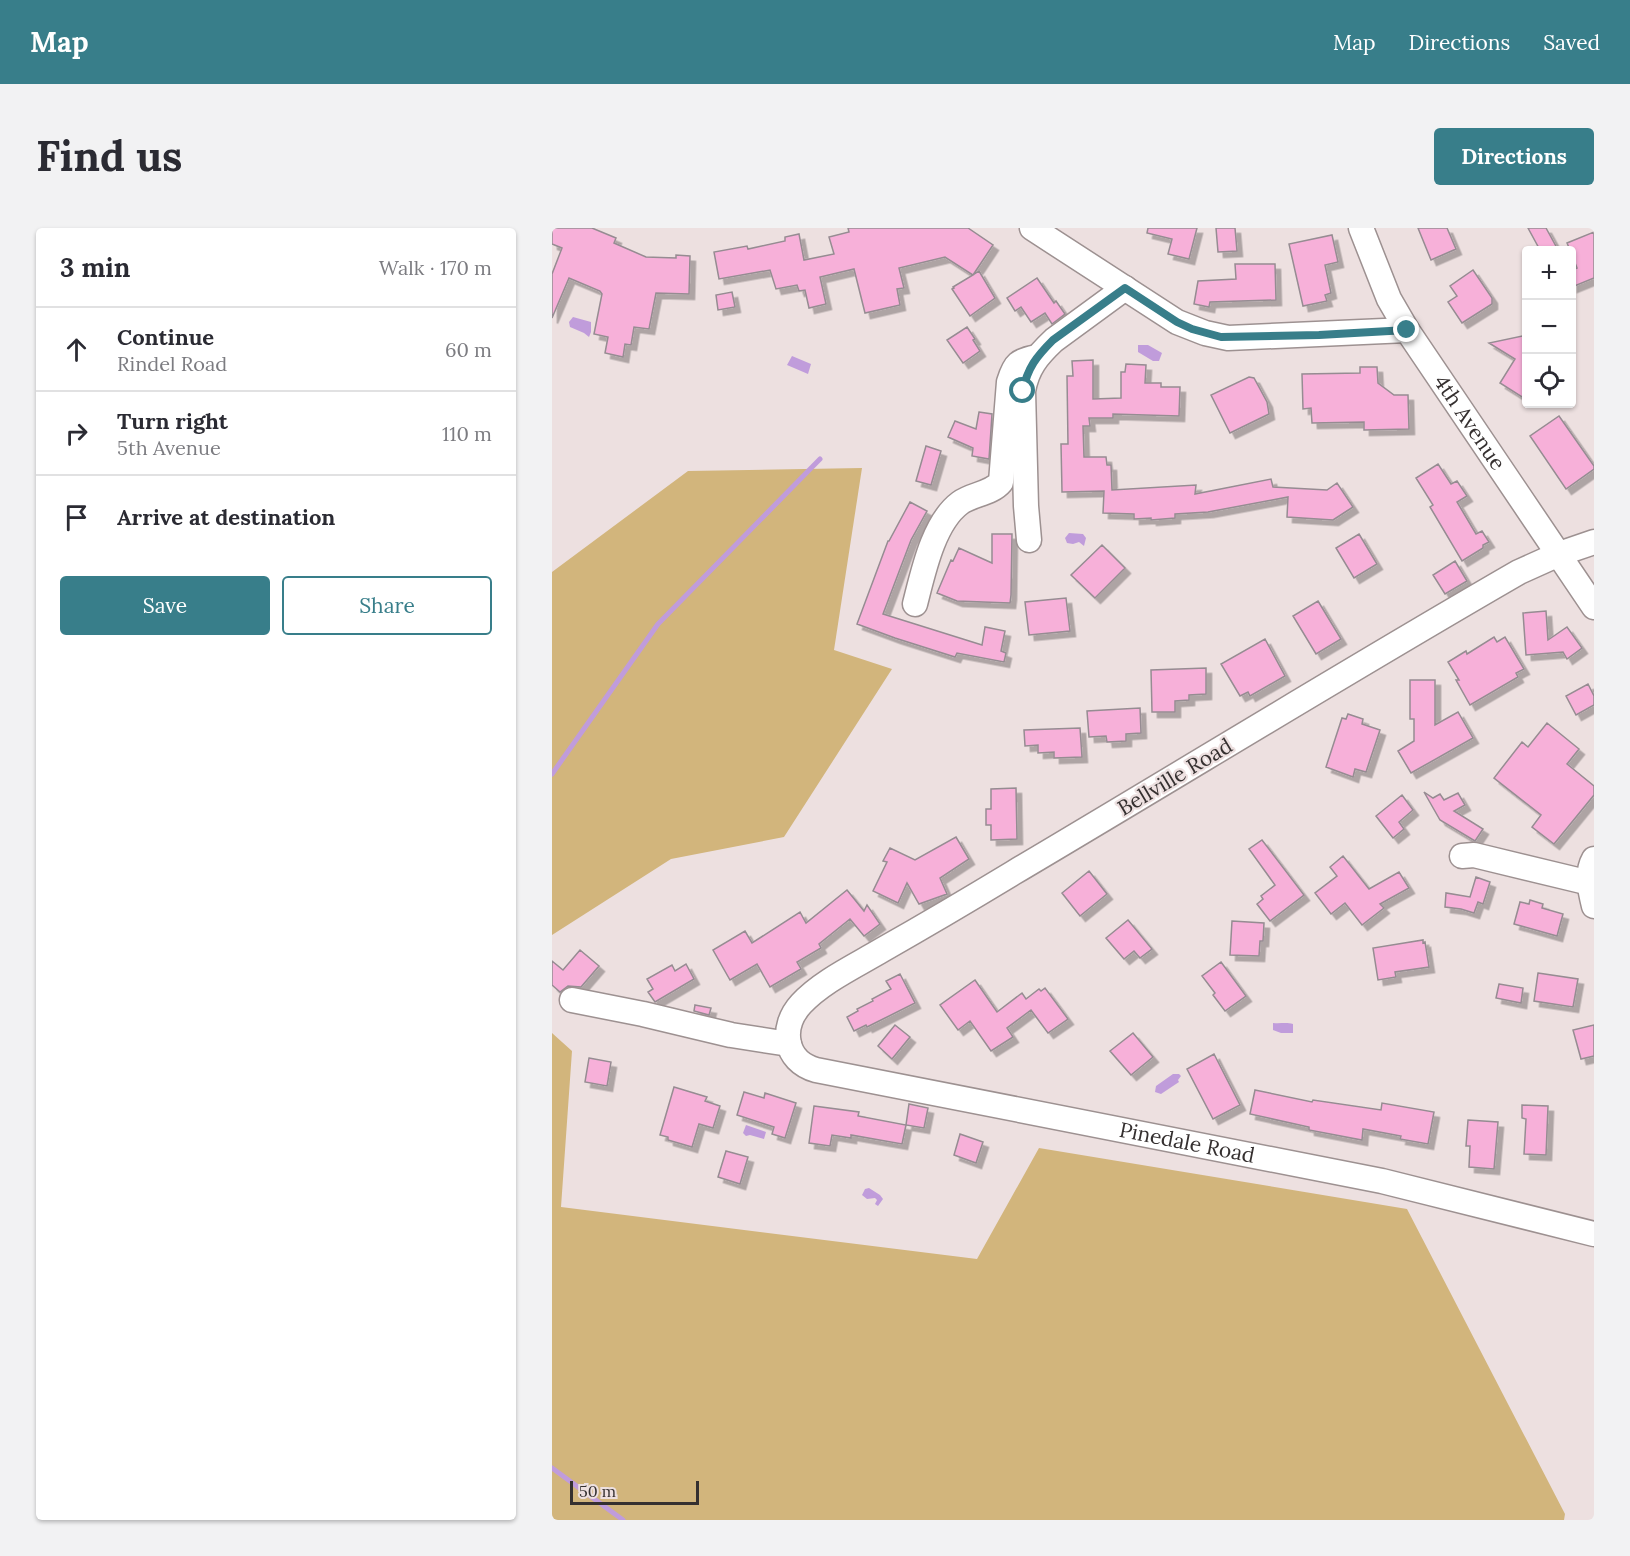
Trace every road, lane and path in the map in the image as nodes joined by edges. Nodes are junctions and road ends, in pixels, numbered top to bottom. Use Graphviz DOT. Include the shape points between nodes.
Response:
graph roads {
  1 [pos="1032,228"];
  2 [pos="1361,228"];
  3 [pos="1125,288"];
  4 [pos="1407,330"];
  5 [pos="1037,357"];
  6 [pos="1029,540"];
  7 [pos="1594,542"];
  8 [pos="1559,554"];
  9 [pos="915,604"];
  10 [pos="1594,607"];
  11 [pos="1462,856"];
  12 [pos="1594,859"];
  13 [pos="1590,883"];
  14 [pos="1594,906"];
  15 [pos="572,1000"];
  16 [pos="789,1044"];
  17 [pos="1594,1234"];
  1 -- 3 [label="street"];
  2 -- 4 [label="street, 4th Avenue" via="1389,299"];
  3 -- 4 [label="street" via="1177,322 1221,337"];
  3 -- 5 [label="street" via="1053,340"];
  4 -- 8 [label="street, 4th Avenue"];
  5 -- 6 [label="street" via="1023,391"];
  5 -- 9 [label="street" via="1019,362 1012,371 1001,482 954,508 933,543"];
  7 -- 8 [label="street, Bellville Road"];
  8 -- 10 [label="street, 4th Avenue"];
  8 -- 16 [label="street, Bellville Road" via="1470,600 826,984 796,1010 787,1033"];
  11 -- 13 [label="street" via="1474,855"];
  12 -- 13 [label="street"];
  13 -- 14 [label="street"];
  15 -- 16 [label="street"];
  16 -- 17 [label="street, Pinedale Road" via="799,1062 809,1069 1382,1181"];
}
